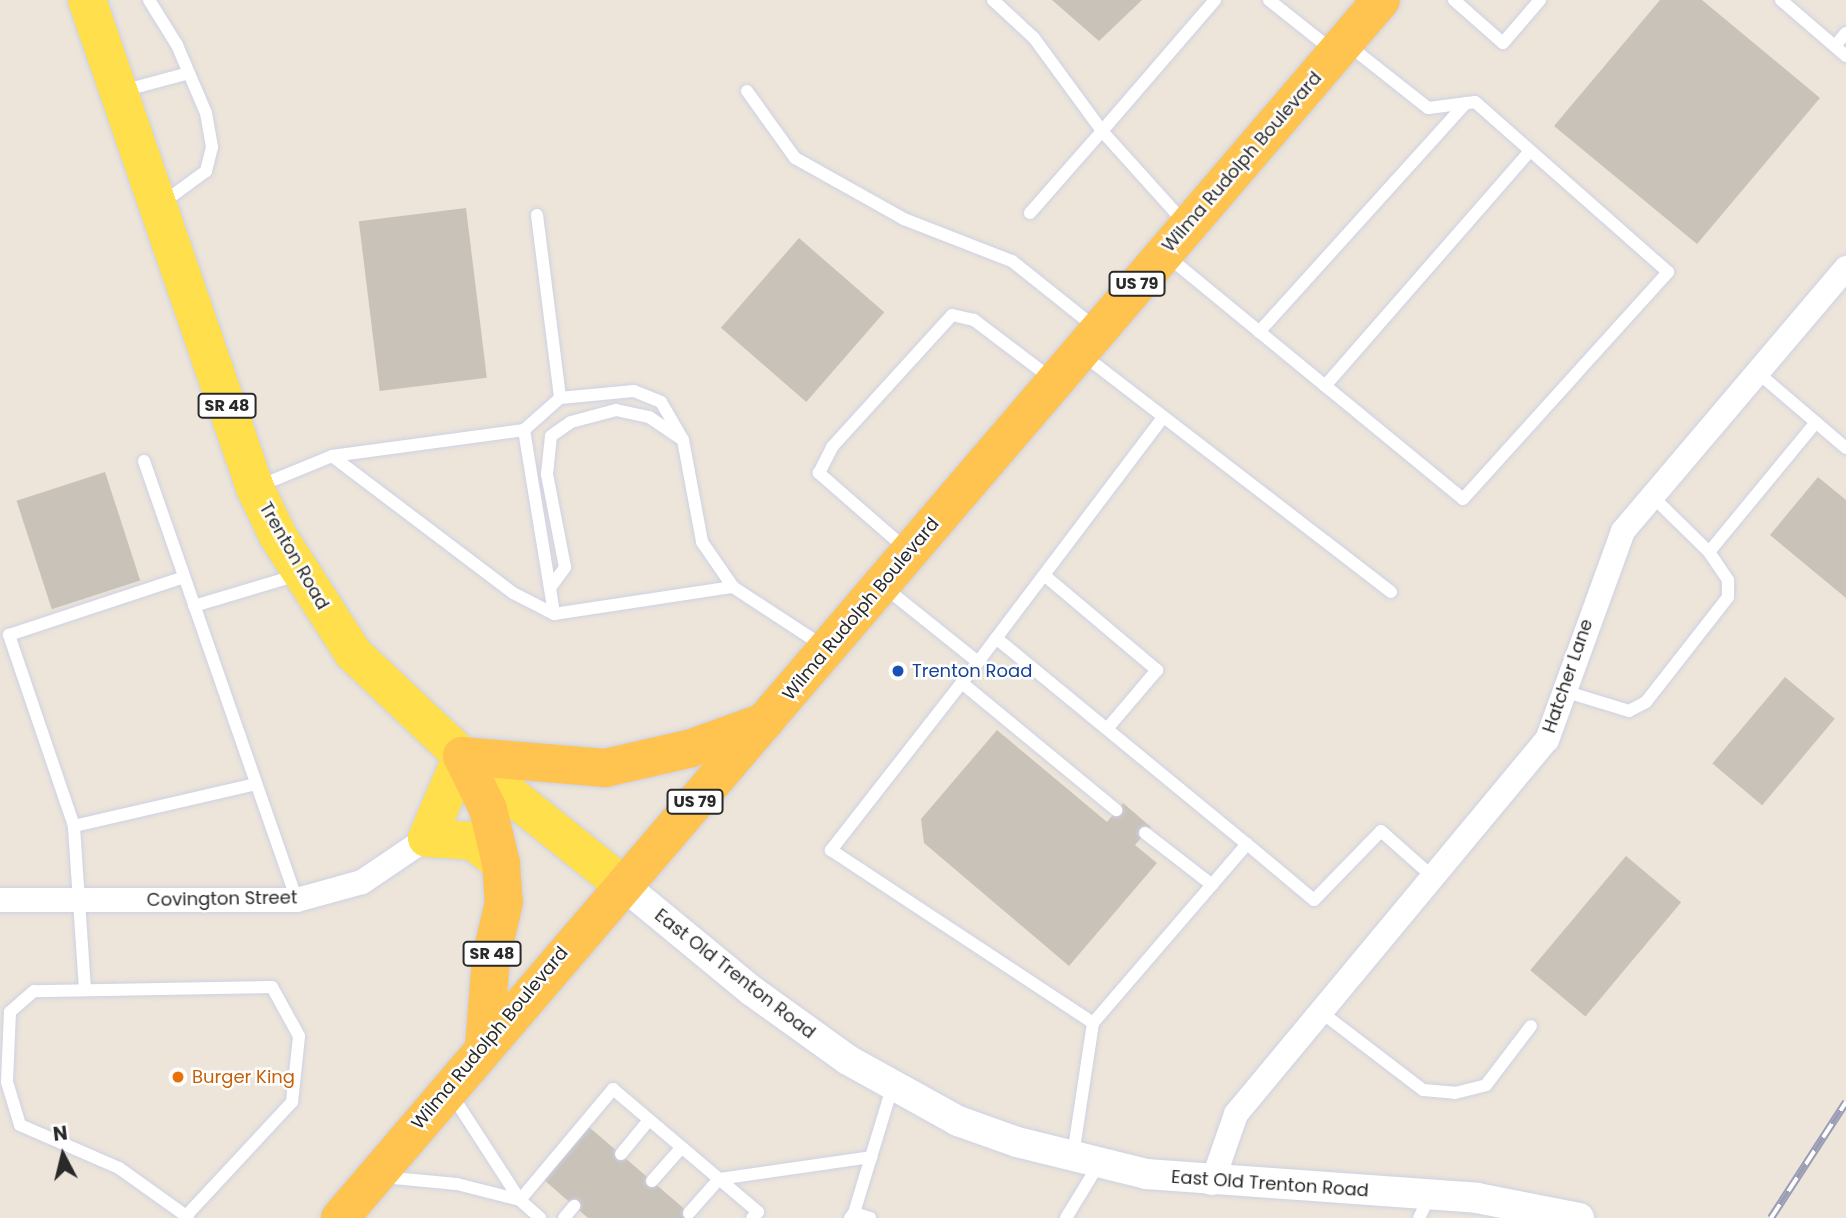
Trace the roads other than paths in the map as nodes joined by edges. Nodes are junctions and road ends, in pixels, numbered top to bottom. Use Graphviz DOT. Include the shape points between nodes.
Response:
graph roads {
  1 [pos="87,0"];
  2 [pos="149,0"];
  3 [pos="993,0"];
  4 [pos="1215,0"];
  5 [pos="1269,0"];
  6 [pos="1381,0"];
  7 [pos="1454,0"];
  8 [pos="1540,0"];
  9 [pos="1781,0"];
  10 [pos="1846,33"];
  11 [pos="1835,46"];
  12 [pos="1340,48"];
  13 [pos="1846,55"];
  14 [pos="189,73"];
  15 [pos="119,92"];
  16 [pos="747,92"];
  17 [pos="1466,103"];
  18 [pos="1102,131"];
  19 [pos="1530,151"];
  20 [pos="158,206"];
  21 [pos="1030,213"];
  22 [pos="537,215"];
  23 [pos="1175,239"];
  24 [pos="1846,268"];
  25 [pos="1259,332"];
  26 [pos="1088,340"];
  27 [pos="1757,372"];
  28 [pos="1054,381"];
  29 [pos="1325,386"];
  30 [pos="560,398"];
  31 [pos="1163,417"];
  32 [pos="1816,422"];
  33 [pos="524,429"];
  34 [pos="683,440"];
  35 [pos="1846,448"];
  36 [pos="331,456"];
  37 [pos="144,461"];
  38 [pos="255,488"];
  39 [pos="1651,495"];
  40 [pos="909,552"];
  41 [pos="1709,552"];
  42 [pos="301,575"];
  43 [pos="1044,575"];
  44 [pos="184,577"];
  45 [pos="880,584"];
  46 [pos="733,587"];
  47 [pos="550,588"];
  48 [pos="1391,592"];
  49 [pos="194,606"];
  50 [pos="554,614"];
  51 [pos="996,638"];
  52 [pos="826,648"];
  53 [pos="978,662"];
  54 [pos="962,683"];
  55 [pos="1567,692"];
  56 [pos="768,720"];
  57 [pos="1107,729"];
  58 [pos="462,755"];
  59 [pos="256,784"];
  60 [pos="1116,810"];
  61 [pos="74,826"];
  62 [pos="1145,833"];
  63 [pos="427,838"];
  64 [pos="1247,844"];
  65 [pos="501,863"];
  66 [pos="1433,877"];
  67 [pos="622,884"];
  68 [pos="1212,885"];
  69 [pos="0,900"];
  70 [pos="297,900"];
  71 [pos="78,901"];
  72 [pos="85,989"];
  73 [pos="1321,1012"];
  74 [pos="1093,1023"];
  75 [pos="1531,1026"];
  76 [pos="484,1046"];
  77 [pos="892,1088"];
  78 [pos="448,1089"];
  79 [pos="649,1120"];
  80 [pos="682,1147"];
  81 [pos="621,1154"];
  82 [pos="871,1157"];
  83 [pos="1086,1162"];
  84 [pos="374,1177"];
  85 [pos="719,1179"];
  86 [pos="652,1181"];
  87 [pos="1212,1183"];
  88 [pos="520,1200"];
  89 [pos="574,1206"];
  90 [pos="1424,1207"];
  91 [pos="689,1213"];
  92 [pos="852,1215"];
  93 [pos="186,1217"];
  94 [pos="340,1218"];
  95 [pos="540,1218"];
  96 [pos="564,1218"];
  97 [pos="752,1218"];
  98 [pos="870,1218"];
  99 [pos="1066,1218"];
  100 [pos="1579,1218"];
  1 -- 15 [label="main road, Trenton Road / SR 48"];
  2 -- 14 [label="lane"];
  3 -- 18 [label="lane" via="1034,38"];
  4 -- 18 [label="lane"];
  5 -- 12 [label="lane"];
  6 -- 12 [label="highway, Wilma Rudolph Boulevard / US 79"];
  7 -- 8 [label="lane" via="1503,43"];
  9 -- 11 [label="lane"];
  10 -- 11 [label="lane"];
  11 -- 13 [label="lane"];
  12 -- 17 [label="lane" via="1428,108"];
  12 -- 23 [label="highway, Wilma Rudolph Boulevard / US 79"];
  14 -- 15 [label="lane"];
  14 -- 20 [label="lane" via="212,147 206,171"];
  15 -- 20 [label="main road, Trenton Road / SR 48"];
  16 -- 26 [label="lane" via="795,158 904,219 1012,261"];
  17 -- 19 [label="lane" via="1475,102"];
  17 -- 25 [label="lane"];
  18 -- 21 [label="lane"];
  18 -- 23 [label="lane"];
  19 -- 29 [label="lane"];
  19 -- 29 [label="lane" via="1668,272 1463,499"];
  20 -- 38 [label="main road, Trenton Road / SR 48"];
  22 -- 30 [label="lane"];
  23 -- 25 [label="lane"];
  23 -- 26 [label="highway, Wilma Rudolph Boulevard / US 79"];
  24 -- 27 [label="street, Hatcher Lane"];
  25 -- 29 [label="lane"];
  26 -- 28 [label="highway, Wilma Rudolph Boulevard / US 79"];
  26 -- 31 [label="lane"];
  27 -- 32 [label="lane"];
  27 -- 39 [label="street, Hatcher Lane"];
  28 -- 40 [label="highway, Wilma Rudolph Boulevard / US 79"];
  28 -- 40 [label="lane" via="974,320 952,314 832,447 819,473"];
  30 -- 33 [label="lane"];
  30 -- 34 [label="lane" via="634,391 661,402"];
  31 -- 43 [label="lane"];
  31 -- 48 [label="lane"];
  32 -- 35 [label="lane"];
  32 -- 41 [label="lane"];
  33 -- 36 [label="lane"];
  33 -- 47 [label="lane"];
  34 -- 46 [label="lane" via="702,542"];
  34 -- 47 [label="lane" via="649,417 617,410 571,422 551,436 547,474 565,567"];
  36 -- 38 [label="lane"];
  36 -- 50 [label="lane" via="513,593"];
  37 -- 44 [label="lane"];
  38 -- 42 [label="main road, Trenton Road / SR 48"];
  39 -- 41 [label="lane"];
  39 -- 55 [label="street, Hatcher Lane" via="1610,560"];
  40 -- 45 [label="highway, Wilma Rudolph Boulevard / US 79"];
  41 -- 55 [label="lane" via="1728,580 1728,597 1646,702 1629,711"];
  42 -- 49 [label="lane"];
  42 -- 58 [label="main road, Trenton Road / SR 48" via="353,653"];
  43 -- 51 [label="lane"];
  43 -- 57 [label="lane" via="1157,670"];
  44 -- 49 [label="lane"];
  44 -- 61 [label="lane" via="9,635"];
  45 -- 52 [label="highway, Wilma Rudolph Boulevard / US 79"];
  45 -- 53 [label="lane"];
  46 -- 50 [label="lane"];
  46 -- 52 [label="lane"];
  47 -- 50 [label="lane"];
  49 -- 59 [label="lane"];
  51 -- 53 [label="lane"];
  51 -- 57 [label="lane"];
  52 -- 56 [label="highway, Wilma Rudolph Boulevard / US 79"];
  53 -- 54 [label="lane"];
  54 -- 60 [label="lane"];
  54 -- 74 [label="lane" via="831,850"];
  55 -- 66 [label="street, Hatcher Lane" via="1547,740"];
  56 -- 58 [label="highway" via="680,751 605,768"];
  56 -- 67 [label="highway, Wilma Rudolph Boulevard / US 79"];
  57 -- 64 [label="lane"];
  58 -- 63 [label="main road"];
  58 -- 65 [label="highway, SR 48" via="488,809"];
  58 -- 67 [label="main road, Trenton Road / SR 48"];
  59 -- 61 [label="lane"];
  59 -- 70 [label="lane"];
  61 -- 71 [label="lane"];
  62 -- 68 [label="lane"];
  63 -- 65 [label="main road" via="473,841"];
  63 -- 70 [label="street, Covington Street" via="362,883"];
  64 -- 66 [label="lane" via="1314,900 1381,831"];
  64 -- 68 [label="lane"];
  65 -- 76 [label="highway, SR 48" via="504,902 491,958"];
  66 -- 73 [label="street, Hatcher Lane"];
  67 -- 76 [label="highway, Wilma Rudolph Boulevard / US 79"];
  67 -- 77 [label="street, East Old Trenton Road" via="796,1026"];
  68 -- 74 [label="lane"];
  69 -- 71 [label="street, Covington Street"];
  70 -- 71 [label="street, Covington Street"];
  71 -- 72 [label="lane"];
  72 -- 93 [label="lane" via="34,991 10,1012 7,1082 20,1125 119,1168"];
  72 -- 93 [label="lane" via="272,987 299,1036 292,1102"];
  73 -- 75 [label="lane" via="1423,1090 1455,1093 1486,1085"];
  73 -- 87 [label="street, Hatcher Lane" via="1236,1114"];
  74 -- 83 [label="lane"];
  76 -- 78 [label="highway, Wilma Rudolph Boulevard / US 79"];
  77 -- 82 [label="lane"];
  77 -- 83 [label="street, East Old Trenton Road" via="958,1121"];
  78 -- 84 [label="highway, Wilma Rudolph Boulevard / US 79"];
  78 -- 88 [label="lane"];
  79 -- 80 [label="lane"];
  79 -- 81 [label="lane"];
  79 -- 88 [label="lane" via="613,1089"];
  80 -- 85 [label="lane"];
  80 -- 86 [label="lane"];
  82 -- 85 [label="lane"];
  82 -- 92 [label="lane"];
  83 -- 87 [label="street, East Old Trenton Road"];
  83 -- 99 [label="lane"];
  84 -- 88 [label="lane" via="457,1184"];
  84 -- 94 [label="highway, Wilma Rudolph Boulevard / US 79"];
  85 -- 91 [label="lane"];
  85 -- 97 [label="lane" via="758,1212"];
  87 -- 90 [label="street, East Old Trenton Road"];
  88 -- 95 [label="lane"];
  89 -- 96 [label="lane"];
  90 -- 100 [label="street, East Old Trenton Road" via="1532,1205"];
  92 -- 98 [label="lane"];
}
